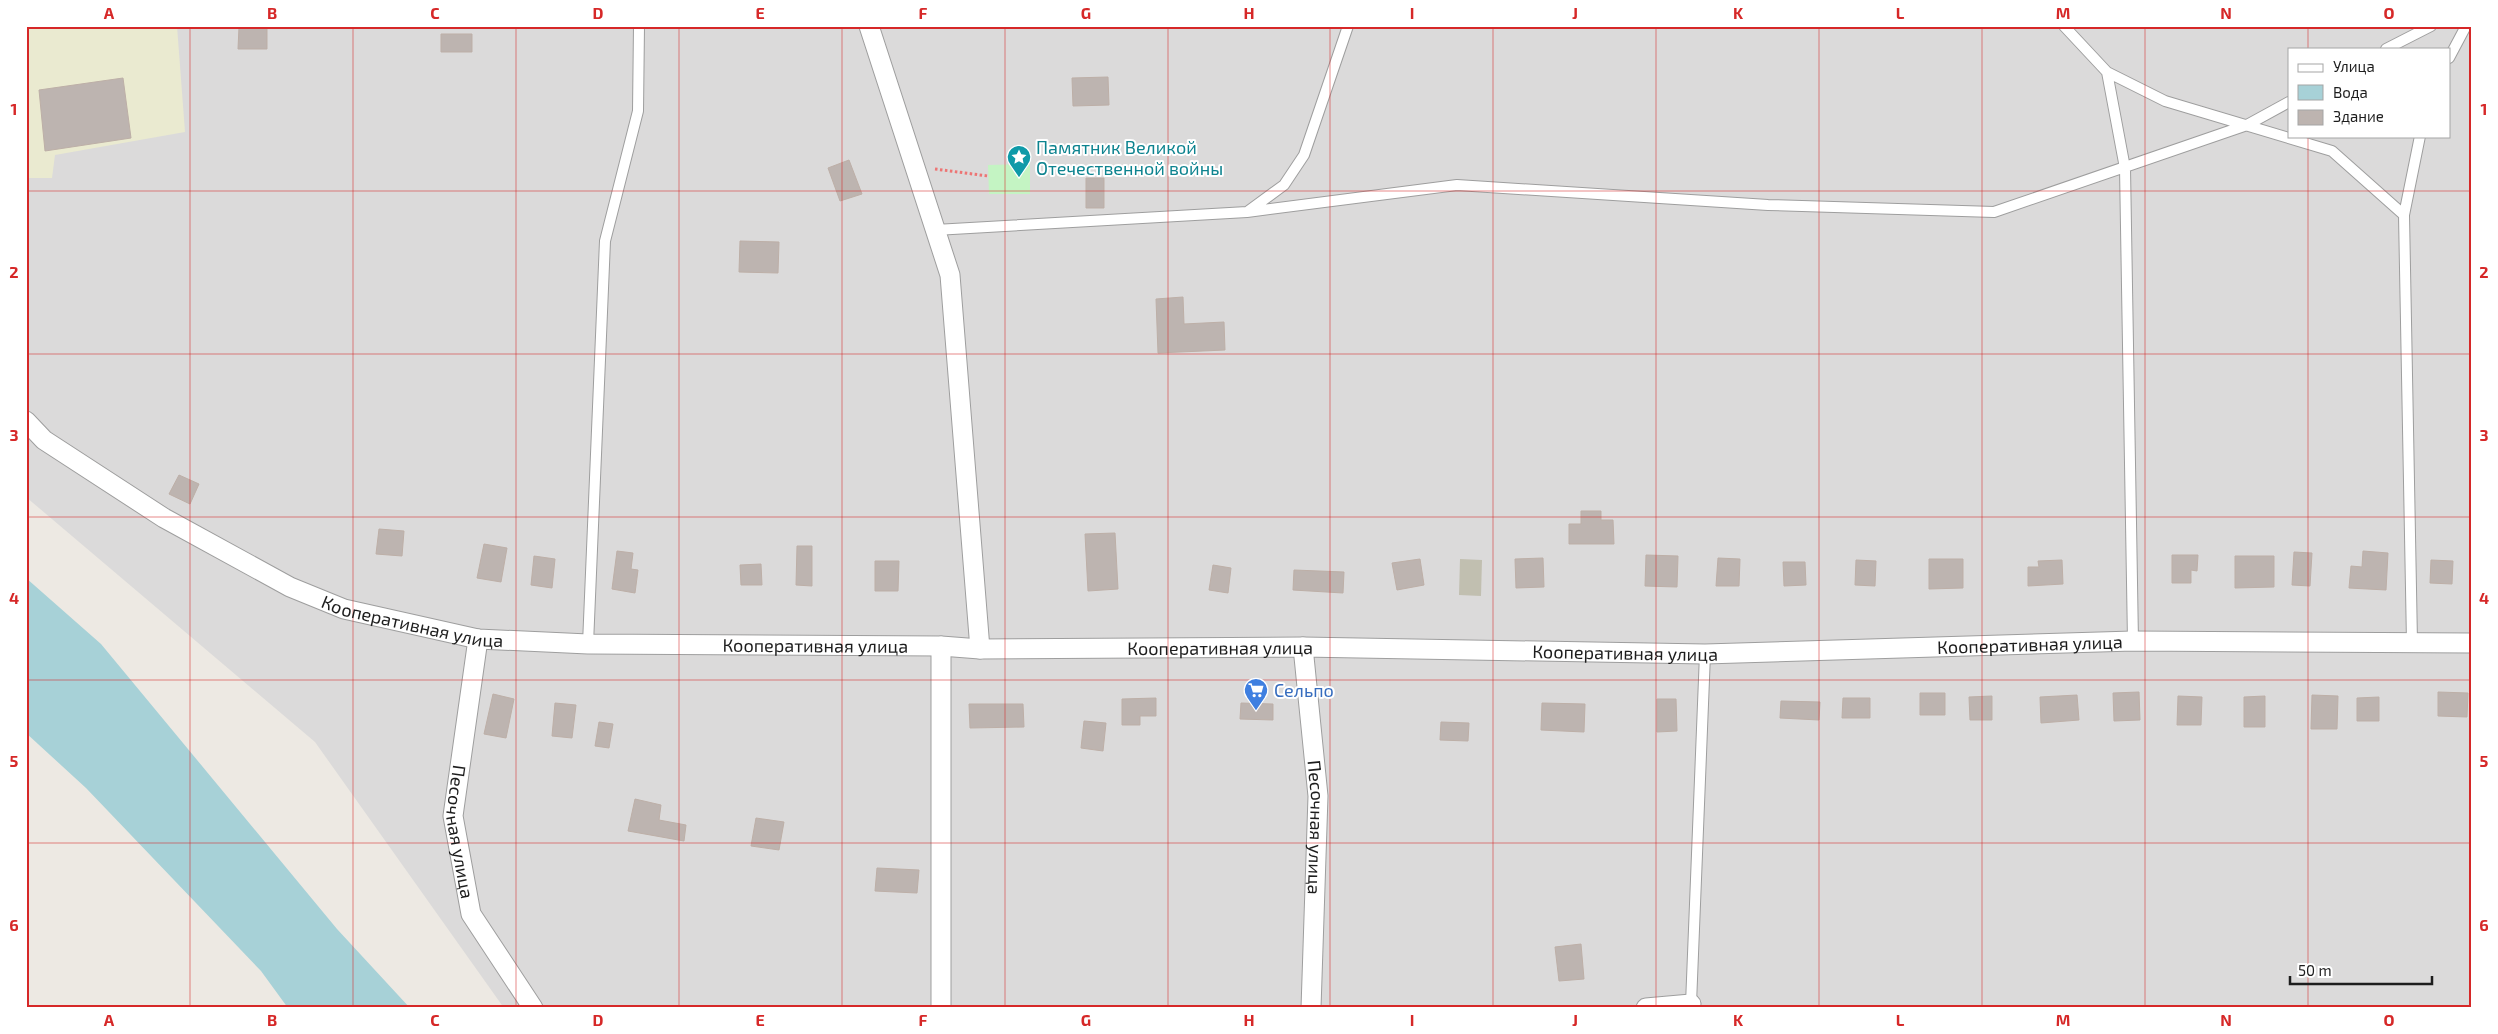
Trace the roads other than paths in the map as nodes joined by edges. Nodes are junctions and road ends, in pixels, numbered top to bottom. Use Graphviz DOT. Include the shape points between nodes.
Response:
graph roads {
  1 [pos="639,26"];
  2 [pos="869,26"];
  3 [pos="1348,26"];
  4 [pos="2064,26"];
  5 [pos="2431,26"];
  6 [pos="2466,26"];
  7 [pos="2388,48"];
  8 [pos="2450,56"];
  9 [pos="2107,72"];
  10 [pos="2288,103"];
  11 [pos="2247,125"];
  12 [pos="2288,138"];
  13 [pos="2290,138"];
  14 [pos="2420,138"];
  15 [pos="2125,168"];
  16 [pos="1247,212"];
  17 [pos="2404,216"];
  18 [pos="935,230"];
  19 [pos="26,422"];
  20 [pos="478,639"];
  21 [pos="2133,642"];
  22 [pos="2412,642"];
  23 [pos="2472,643"];
  24 [pos="588,644"];
  25 [pos="941,646"];
  26 [pos="1303,647"];
  27 [pos="980,649"];
  28 [pos="1705,654"];
  29 [pos="1691,1004"];
  30 [pos="533,1008"];
  31 [pos="941,1008"];
  32 [pos="1311,1008"];
  33 [pos="1646,1008"];
  1 -- 24 [label="lane" via="638,110 606,241"];
  2 -- 18 [label="street"];
  3 -- 16 [label="lane" via="1304,155 1284,185"];
  4 -- 9 [label="lane"];
  5 -- 7 [label="lane"];
  6 -- 8 [label="lane"];
  9 -- 11 [label="lane" via="2165,100"];
  9 -- 15 [label="lane"];
  10 -- 11 [label="lane"];
  11 -- 12 [label="lane"];
  11 -- 15 [label="lane"];
  13 -- 17 [label="lane" via="2332,151"];
  14 -- 17 [label="lane"];
  15 -- 16 [label="lane" via="1994,212 1768,205 1457,185"];
  15 -- 21 [label="lane"];
  16 -- 18 [label="lane"];
  17 -- 22 [label="lane"];
  18 -- 27 [label="street" via="950,275"];
  19 -- 20 [label="street, Кооперативная улица" via="44,440 164,518 290,587 344,609"];
  20 -- 24 [label="street, Кооперативная улица"];
  20 -- 30 [label="street, Песочная улица" via="453,816 470,914"];
  21 -- 22 [label="street, Кооперативная улица"];
  21 -- 28 [label="street, Кооперативная улица"];
  22 -- 23 [label="street, Кооперативная улица"];
  24 -- 25 [label="street, Кооперативная улица"];
  25 -- 27 [label="street, Кооперативная улица"];
  25 -- 31 [label="street"];
  26 -- 27 [label="street, Кооперативная улица"];
  26 -- 28 [label="street, Кооперативная улица"];
  26 -- 32 [label="street, Песочная улица" via="1318,796"];
  28 -- 29 [label="lane"];
  29 -- 33 [label="street"];
}
